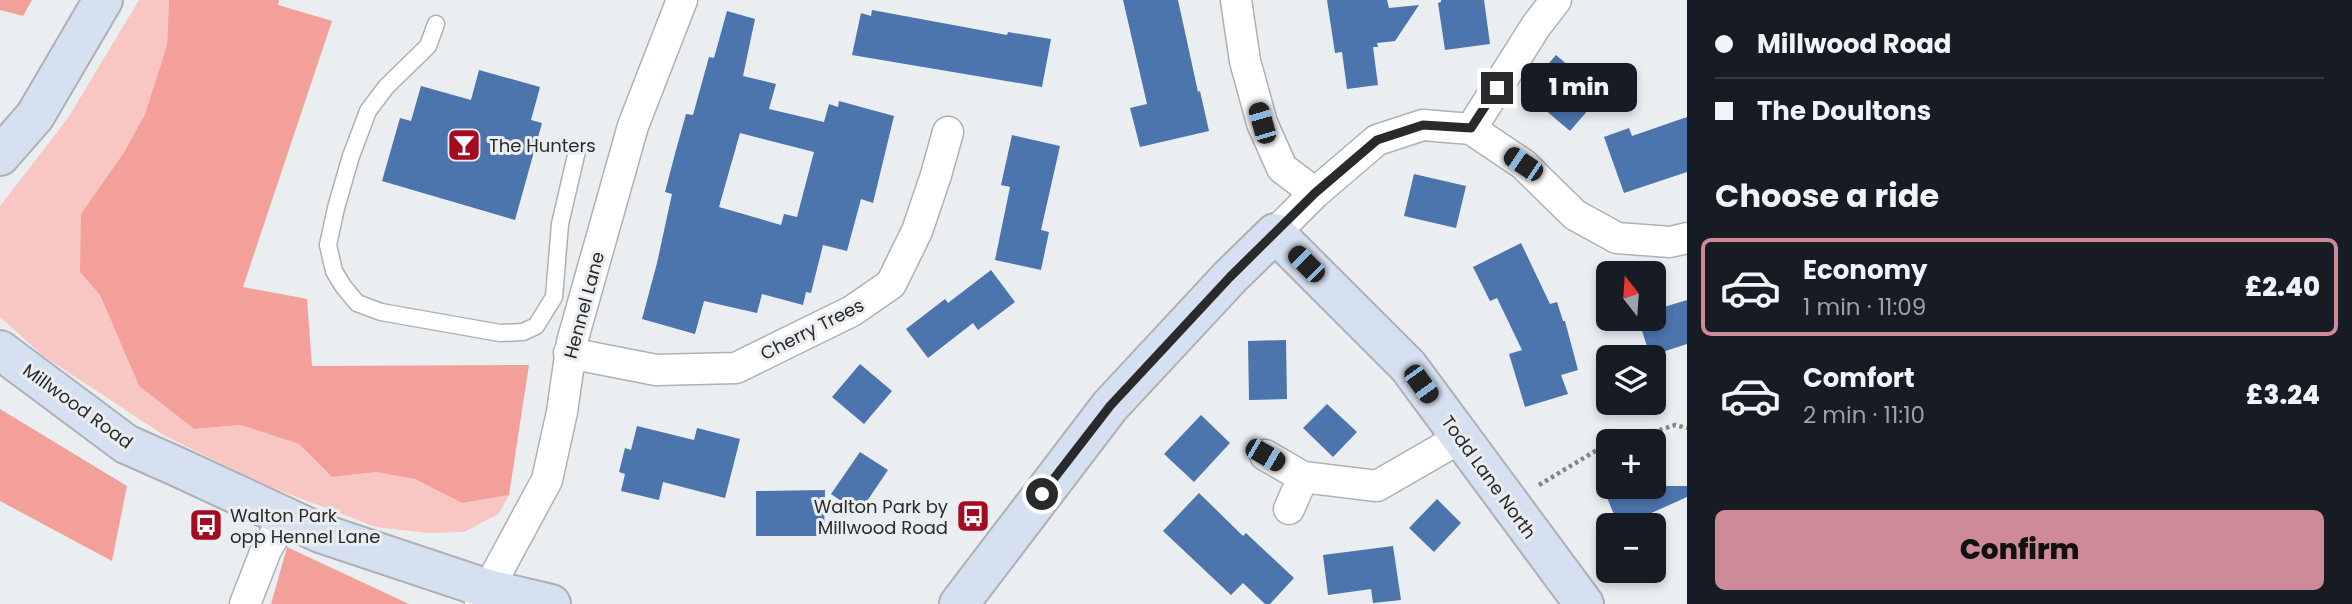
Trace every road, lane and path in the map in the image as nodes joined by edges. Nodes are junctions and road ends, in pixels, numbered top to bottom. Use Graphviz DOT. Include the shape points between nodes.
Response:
graph roads {
  1 [pos="103,0"];
  2 [pos="682,0"];
  3 [pos="1236,0"];
  4 [pos="1556,0"];
  5 [pos="436,24"];
  6 [pos="1471,128"];
  7 [pos="948,132"];
  8 [pos="577,151"];
  9 [pos="0,156"];
  10 [pos="1315,193"];
  11 [pos="1275,233"];
  12 [pos="1687,238"];
  13 [pos="0,350"];
  14 [pos="569,353"];
  15 [pos="1687,428"];
  16 [pos="1663,429"];
  17 [pos="1460,438"];
  18 [pos="1596,451"];
  19 [pos="1265,455"];
  20 [pos="1303,477"];
  21 [pos="1289,509"];
  22 [pos="1513,511"];
  23 [pos="285,517"];
  24 [pos="484,596"];
  25 [pos="245,604"];
  26 [pos="551,604"];
  27 [pos="959,604"];
  28 [pos="1584,604"];
  1 -- 9 [label="street" via="35,116"];
  2 -- 14 [label="street, Hennel Lane" via="633,126"];
  3 -- 10 [label="street" via="1245,61 1262,123 1282,168"];
  4 -- 6 [label="street"];
  5 -- 8 [label="lane" via="428,46 368,111 343,182 328,245 334,271 357,303 382,312 500,333 536,326 554,297 560,224"];
  6 -- 10 [label="street" via="1423,125 1377,140"];
  6 -- 12 [label="street" via="1523,164 1574,215 1617,238 1670,242"];
  7 -- 14 [label="street, Cherry Trees" via="917,231 891,284 852,311 736,368 656,370"];
  10 -- 11 [label="street"];
  11 -- 17 [label="street, Todd Lane North" via="1408,366"];
  11 -- 27 [label="street" via="1110,406"];
  13 -- 23 [label="street, Millwood Road" via="126,443"];
  14 -- 24 [label="street, Hennel Lane" via="547,480"];
  15 -- 16 [label="path"];
  17 -- 20 [label="street" via="1377,486"];
  17 -- 22 [label="street, Todd Lane North"];
  18 -- 22 [label="path" via="1538,485"];
  19 -- 20 [label="street"];
  20 -- 21 [label="street"];
  22 -- 28 [label="street, Todd Lane North"];
  23 -- 24 [label="street, Millwood Road"];
  23 -- 25 [label="street"];
  24 -- 26 [label="street, Millwood Road"];
}
